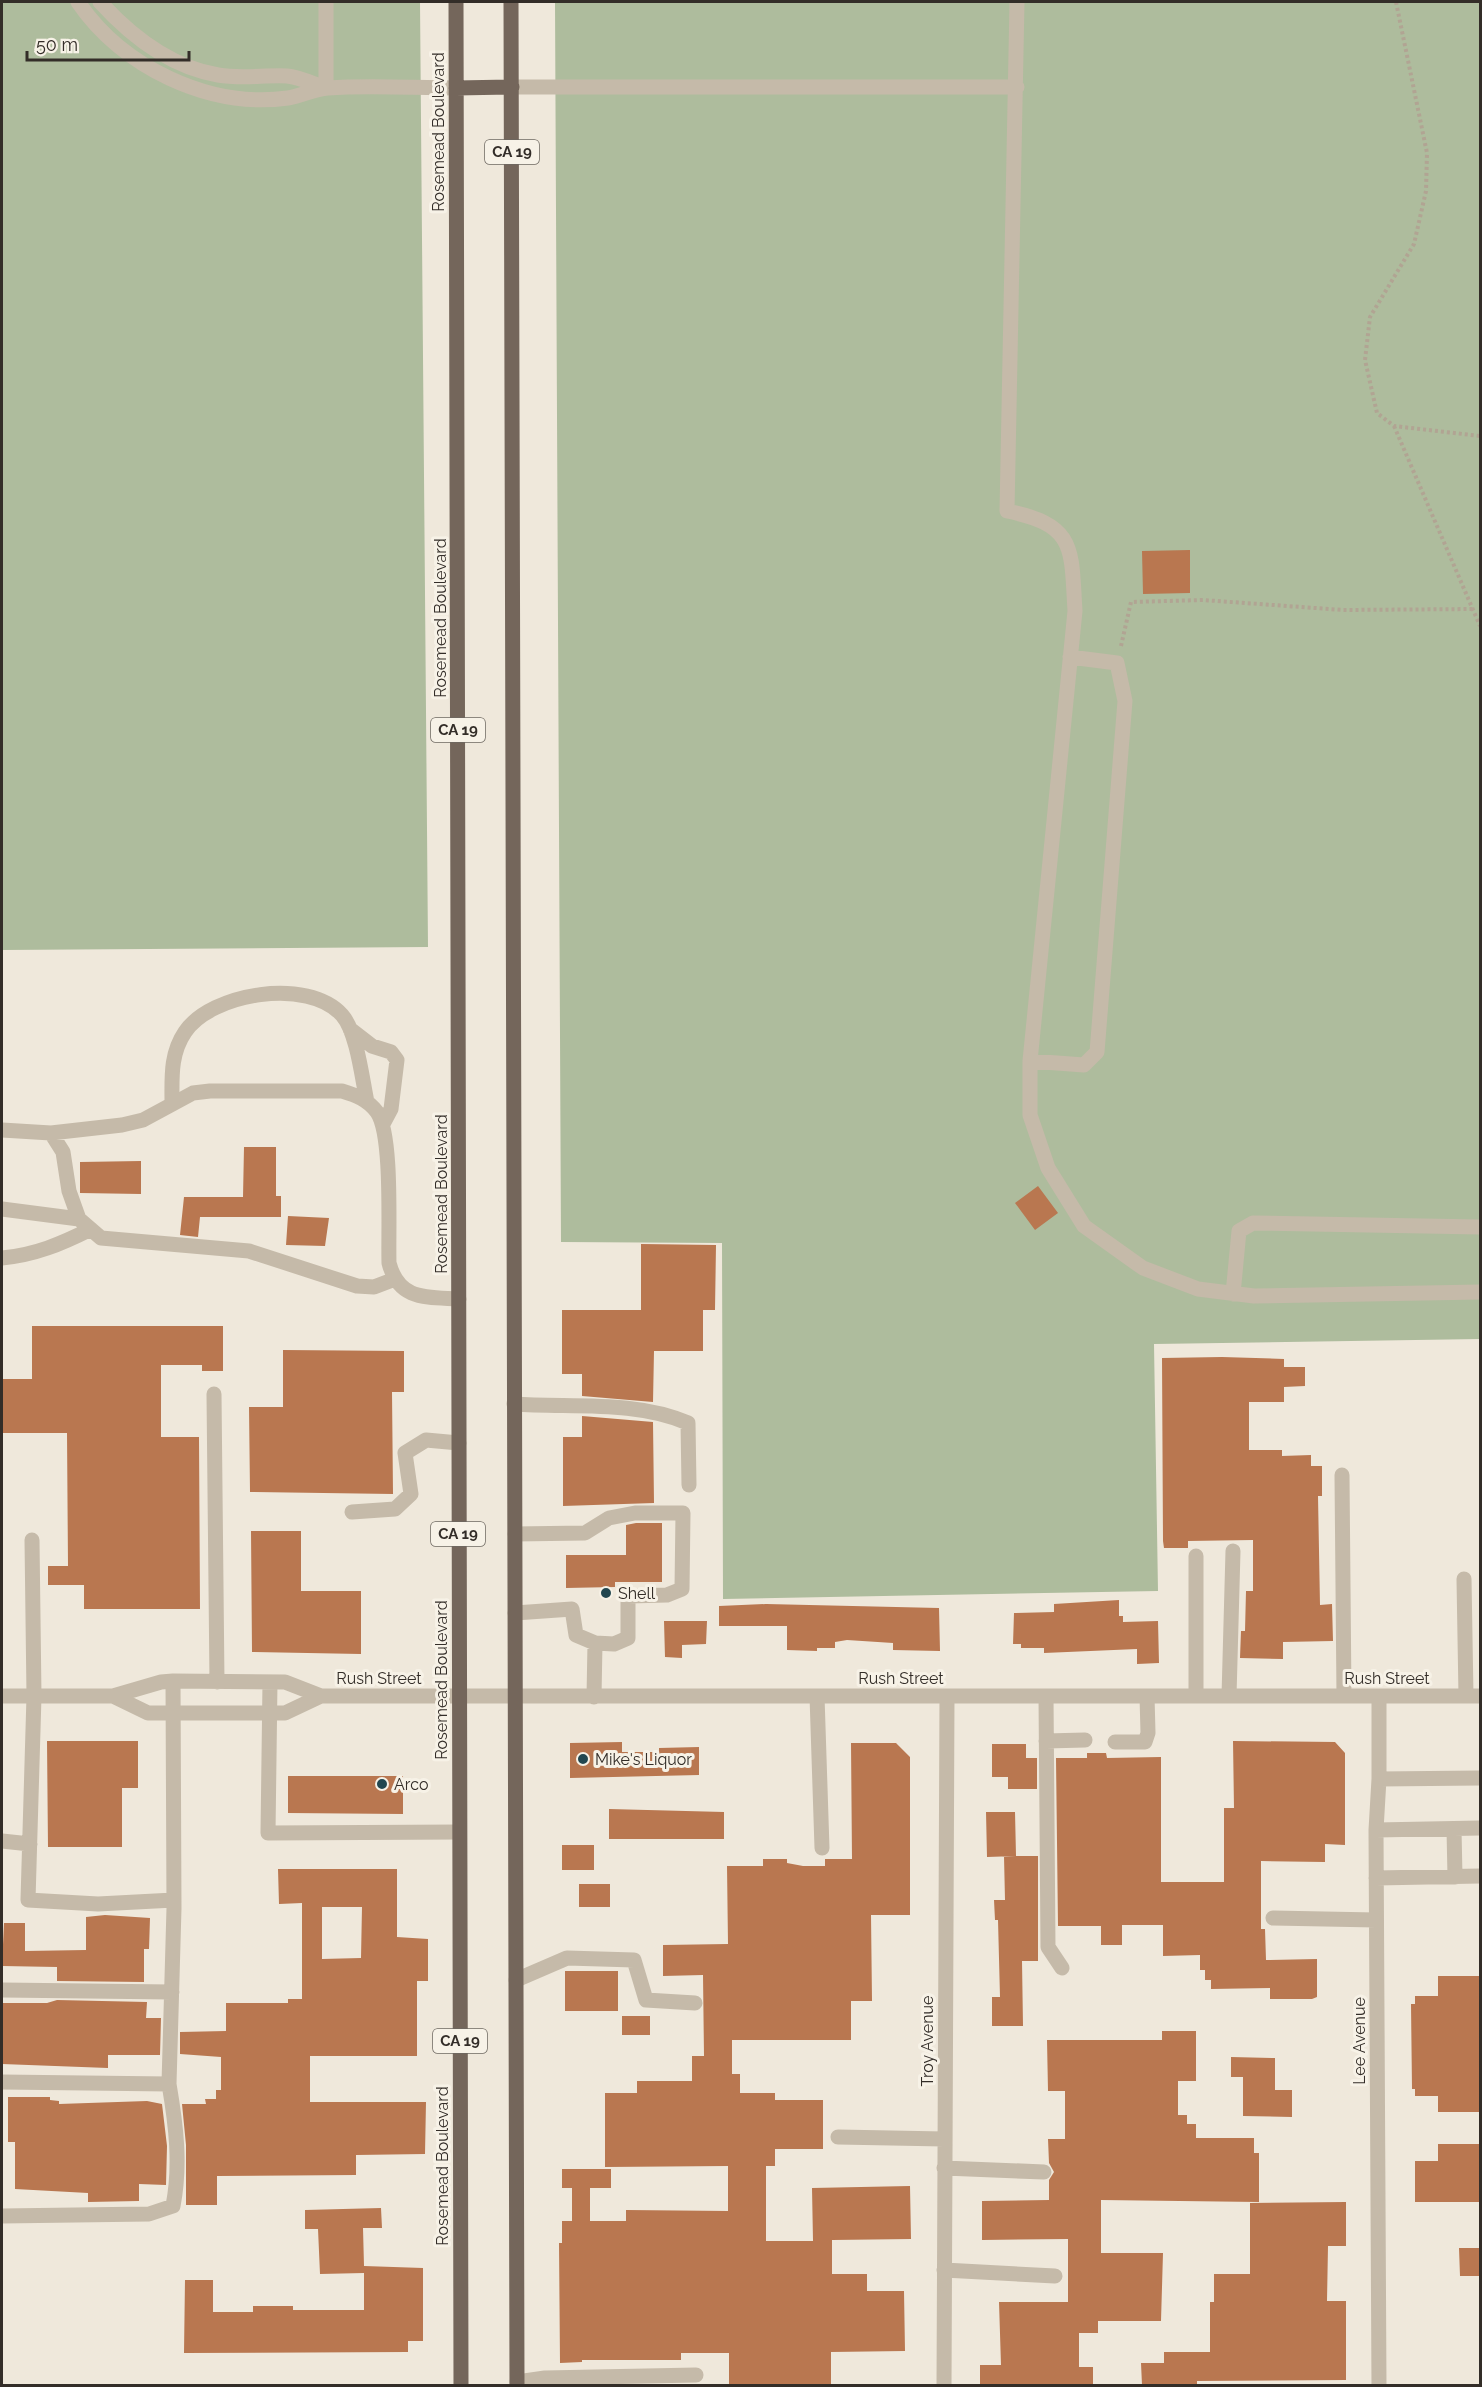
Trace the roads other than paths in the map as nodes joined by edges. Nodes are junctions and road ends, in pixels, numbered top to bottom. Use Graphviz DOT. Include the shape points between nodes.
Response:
graph roads {
  1 [pos="78,2"];
  2 [pos="100,2"];
  3 [pos="326,2"];
  4 [pos="456,2"];
  5 [pos="511,2"];
  6 [pos="1017,2"];
  7 [pos="512,87"];
  8 [pos="1017,87"];
  9 [pos="326,88"];
  10 [pos="456,88"];
  11 [pos="1070,657"];
  12 [pos="350,1029"];
  13 [pos="1030,1061"];
  14 [pos="367,1102"];
  15 [pos="172,1103"];
  16 [pos="383,1124"];
  17 [pos="2,1130"];
  18 [pos="51,1133"];
  19 [pos="2,1209"];
  20 [pos="79,1219"];
  21 [pos="1480,1227"];
  22 [pos="91,1229"];
  23 [pos="2,1258"];
  24 [pos="395,1279"];
  25 [pos="1480,1292"];
  26 [pos="1233,1293"];
  27 [pos="459,1299"];
  28 [pos="214,1394"];
  29 [pos="514,1404"];
  30 [pos="459,1443"];
  31 [pos="1342,1475"];
  32 [pos="689,1485"];
  33 [pos="352,1512"];
  34 [pos="514,1534"];
  35 [pos="32,1540"];
  36 [pos="1233,1551"];
  37 [pos="1196,1556"];
  38 [pos="1464,1579"];
  39 [pos="514,1613"];
  40 [pos="595,1643"];
  41 [pos="173,1681"];
  42 [pos="217,1682"];
  43 [pos="270,1682"];
  44 [pos="2,1696"];
  45 [pos="34,1696"];
  46 [pos="113,1696"];
  47 [pos="321,1696"];
  48 [pos="458,1696"];
  49 [pos="817,1696"];
  50 [pos="947,1696"];
  51 [pos="1046,1696"];
  52 [pos="1147,1696"];
  53 [pos="1196,1696"];
  54 [pos="1229,1696"];
  55 [pos="1344,1696"];
  56 [pos="1379,1696"];
  57 [pos="1473,1696"];
  58 [pos="515,1697"];
  59 [pos="594,1697"];
  60 [pos="173,1713"];
  61 [pos="269,1713"];
  62 [pos="1085,1740"];
  63 [pos="1046,1742"];
  64 [pos="1115,1742"];
  65 [pos="1480,1778"];
  66 [pos="1379,1779"];
  67 [pos="1480,1828"];
  68 [pos="1454,1829"];
  69 [pos="1376,1830"];
  70 [pos="459,1832"];
  71 [pos="2,1841"];
  72 [pos="30,1844"];
  73 [pos="822,1848"];
  74 [pos="1480,1876"];
  75 [pos="1455,1877"];
  76 [pos="1376,1878"];
  77 [pos="174,1900"];
  78 [pos="1273,1918"];
  79 [pos="1376,1920"];
  80 [pos="1062,1968"];
  81 [pos="516,1980"];
  82 [pos="2,1990"];
  83 [pos="172,1992"];
  84 [pos="695,2003"];
  85 [pos="2,2082"];
  86 [pos="169,2084"];
  87 [pos="838,2137"];
  88 [pos="944,2139"];
  89 [pos="944,2168"];
  90 [pos="1044,2172"];
  91 [pos="2,2216"];
  92 [pos="944,2270"];
  93 [pos="1055,2276"];
  94 [pos="696,2375"];
  95 [pos="517,2384"];
  96 [pos="461,2385"];
  97 [pos="944,2385"];
  98 [pos="1379,2385"];
  1 -- 9 [label="street" via="115,44 157,72 189,87 250,98 288,98"];
  2 -- 9 [label="street" via="121,25 159,53 192,67 218,75 288,76"];
  3 -- 9 [label="street"];
  4 -- 10 [label="main road, Rosemead Boulevard / CA 19"];
  5 -- 7 [label="main road, CA 19"];
  6 -- 8 [label="street"];
  7 -- 8 [label="street"];
  7 -- 10 [label="main road"];
  7 -- 29 [label="main road, CA 19"];
  8 -- 11 [label="street" via="1007,511 1038,517 1062,534 1072,551 1075,611"];
  9 -- 10 [label="street"];
  10 -- 27 [label="main road, Rosemead Boulevard / CA 19"];
  11 -- 13 [label="street"];
  11 -- 13 [label="street" via="1117,663 1125,701 1097,1052 1084,1065"];
  12 -- 14 [label="street"];
  12 -- 15 [label="street" via="341,1014 317,999 267,994 229,1000 205,1012 185,1031 172,1066"];
  12 -- 16 [label="street" via="372,1046 391,1052 396,1060 391,1109"];
  13 -- 26 [label="street" via="1030,1115 1048,1168 1084,1226 1143,1268 1198,1289"];
  14 -- 15 [label="street" via="342,1091 210,1091"];
  14 -- 16 [label="street"];
  15 -- 18 [label="street" via="143,1120"];
  16 -- 24 [label="street" via="389,1263"];
  17 -- 18 [label="street"];
  18 -- 20 [label="street" via="63,1152 69,1191"];
  19 -- 20 [label="street"];
  20 -- 22 [label="street"];
  21 -- 26 [label="street" via="1253,1223 1239,1231"];
  22 -- 23 [label="street" via="29,1256"];
  22 -- 24 [label="street" via="101,1239 249,1251 357,1286 374,1287"];
  24 -- 27 [label="street" via="409,1293 421,1297"];
  25 -- 26 [label="street" via="1254,1296"];
  27 -- 30 [label="main road, Rosemead Boulevard / CA 19"];
  28 -- 42 [label="street"];
  29 -- 32 [label="street" via="664,1413 688,1423"];
  29 -- 34 [label="main road, CA 19"];
  30 -- 33 [label="street" via="426,1440 405,1453 411,1494 395,1509"];
  30 -- 48 [label="main road, Rosemead Boulevard / CA 19"];
  31 -- 55 [label="street"];
  34 -- 39 [label="main road, CA 19"];
  34 -- 40 [label="street" via="585,1533 609,1518 635,1513 683,1513 682,1589 667,1595 628,1596 628,1638 614,1644"];
  35 -- 45 [label="street"];
  36 -- 54 [label="street"];
  37 -- 53 [label="street"];
  38 -- 57 [label="street"];
  39 -- 40 [label="street" via="572,1609 576,1635"];
  39 -- 58 [label="main road, CA 19"];
  40 -- 59 [label="street"];
  41 -- 42 [label="street, Rush Street"];
  41 -- 46 [label="street, Rush Street"];
  41 -- 60 [label="street"];
  42 -- 43 [label="street, Rush Street"];
  43 -- 47 [label="street, Rush Street" via="285,1682"];
  43 -- 61 [label="street"];
  44 -- 45 [label="street, Rush Street"];
  45 -- 46 [label="street, Rush Street"];
  45 -- 72 [label="street"];
  46 -- 60 [label="street, Rush Street" via="148,1713"];
  47 -- 48 [label="street, Rush Street"];
  47 -- 61 [label="street, Rush Street" via="285,1713"];
  48 -- 58 [label="street, Rush Street"];
  48 -- 70 [label="main road, Rosemead Boulevard / CA 19"];
  49 -- 50 [label="street, Rush Street"];
  49 -- 59 [label="street, Rush Street"];
  49 -- 73 [label="street"];
  50 -- 51 [label="street, Rush Street"];
  50 -- 88 [label="street, Troy Avenue"];
  51 -- 52 [label="street, Rush Street"];
  51 -- 63 [label="street"];
  52 -- 53 [label="street, Rush Street"];
  52 -- 64 [label="street" via="1145,1742"];
  53 -- 54 [label="street, Rush Street"];
  54 -- 55 [label="street, Rush Street"];
  55 -- 56 [label="street, Rush Street"];
  56 -- 57 [label="street, Rush Street"];
  56 -- 66 [label="street, Lee Avenue"];
  58 -- 59 [label="street, Rush Street"];
  58 -- 81 [label="main road, CA 19"];
  60 -- 61 [label="street, Rush Street"];
  60 -- 77 [label="street"];
  61 -- 70 [label="street" via="268,1833"];
  62 -- 63 [label="street"];
  63 -- 80 [label="street" via="1048,1947"];
  65 -- 66 [label="street"];
  66 -- 69 [label="street, Lee Avenue"];
  67 -- 68 [label="street"];
  68 -- 69 [label="street"];
  68 -- 75 [label="street"];
  69 -- 76 [label="street, Lee Avenue"];
  70 -- 96 [label="main road, Rosemead Boulevard / CA 19"];
  71 -- 72 [label="street"];
  72 -- 77 [label="street" via="28,1900 98,1904"];
  74 -- 75 [label="street"];
  75 -- 76 [label="street"];
  76 -- 79 [label="street, Lee Avenue"];
  77 -- 83 [label="street"];
  78 -- 79 [label="street"];
  79 -- 98 [label="street, Lee Avenue"];
  81 -- 84 [label="street" via="567,1958 634,1960 646,2000"];
  81 -- 95 [label="main road, CA 19"];
  82 -- 83 [label="street"];
  83 -- 86 [label="street"];
  85 -- 86 [label="street"];
  86 -- 91 [label="street" via="176,2125 178,2182 173,2206 149,2214"];
  87 -- 88 [label="street"];
  88 -- 89 [label="street, Troy Avenue"];
  89 -- 90 [label="street"];
  89 -- 92 [label="street, Troy Avenue"];
  92 -- 93 [label="street"];
  92 -- 97 [label="street, Troy Avenue"];
  94 -- 95 [label="street" via="545,2378"];
}
